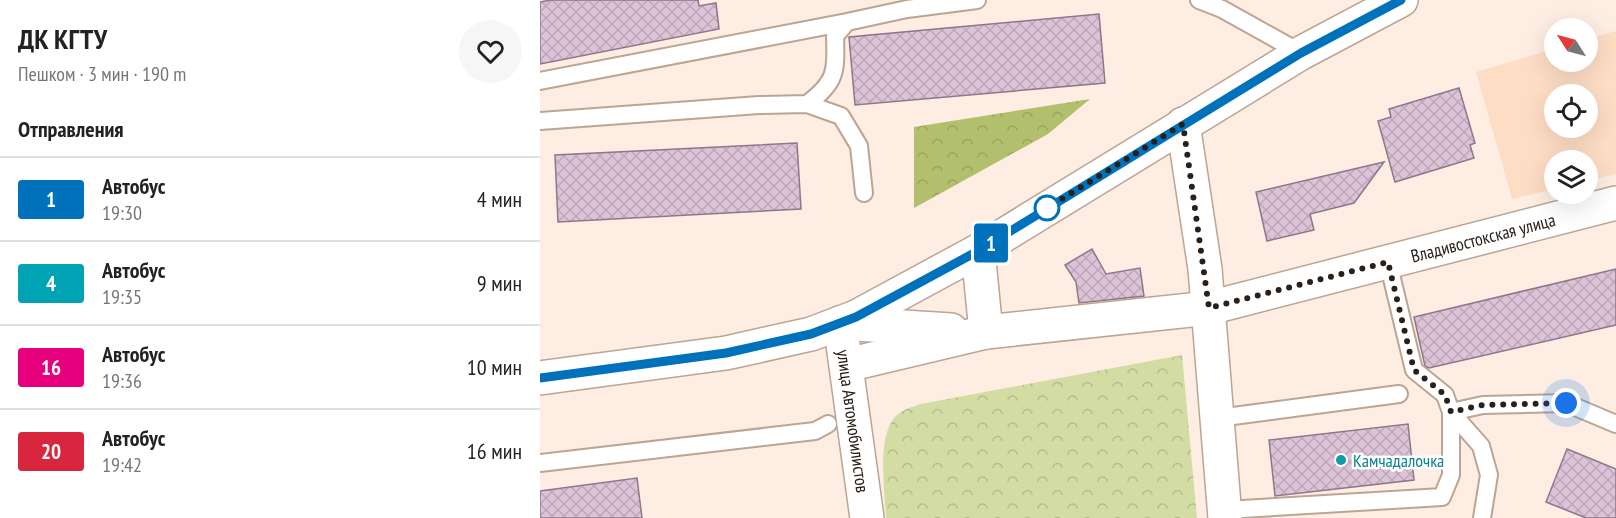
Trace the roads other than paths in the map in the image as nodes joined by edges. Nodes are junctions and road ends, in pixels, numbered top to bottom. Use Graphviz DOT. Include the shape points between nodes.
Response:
graph roads {
  1 [pos="977,0"];
  2 [pos="1199,0"];
  3 [pos="1401,0"];
  4 [pos="847,22"];
  5 [pos="1301,53"];
  6 [pos="540,81"];
  7 [pos="807,104"];
  8 [pos="540,121"];
  9 [pos="1183,124"];
  10 [pos="864,194"];
  11 [pos="1616,203"];
  12 [pos="978,251"];
  13 [pos="1388,262"];
  14 [pos="1209,308"];
  15 [pos="840,323"];
  16 [pos="986,332"];
  17 [pos="846,365"];
  18 [pos="540,378"];
  19 [pos="1398,394"];
  20 [pos="1451,412"];
  21 [pos="1218,418"];
  22 [pos="828,424"];
  23 [pos="1616,424"];
  24 [pos="540,463"];
  25 [pos="1225,514"];
  26 [pos="867,518"];
  27 [pos="1482,518"];
  1 -- 4 [label="lane"];
  2 -- 5 [label="lane"];
  3 -- 5 [label="street"];
  4 -- 6 [label="lane"];
  4 -- 7 [label="lane" via="835,36 836,68 824,91"];
  5 -- 9 [label="street"];
  7 -- 8 [label="lane"];
  7 -- 10 [label="lane" via="841,116 859,146"];
  9 -- 12 [label="street"];
  9 -- 14 [label="street"];
  11 -- 13 [label="street, Владивостокская улица"];
  12 -- 15 [label="street" via="908,291"];
  12 -- 16 [label="street"];
  13 -- 14 [label="street, Владивостокская улица"];
  13 -- 20 [label="lane" via="1414,370 1445,395"];
  14 -- 16 [label="street, Владивостокская улица"];
  14 -- 21 [label="street"];
  15 -- 16 [label="street, Владивостокская улица"];
  15 -- 17 [label="street, улица Автомобилистов"];
  15 -- 18 [label="street" via="811,334 726,353"];
  16 -- 17 [label="street, Владивостокская улица"];
  17 -- 26 [label="street, улица Автомобилистов"];
  19 -- 21 [label="lane"];
  20 -- 23 [label="lane" via="1483,405 1566,403"];
  20 -- 25 [label="lane" via="1451,475 1442,497"];
  20 -- 27 [label="lane" via="1481,446 1489,475"];
  21 -- 25 [label="street"];
  22 -- 24 [label="lane" via="815,431"];
}
